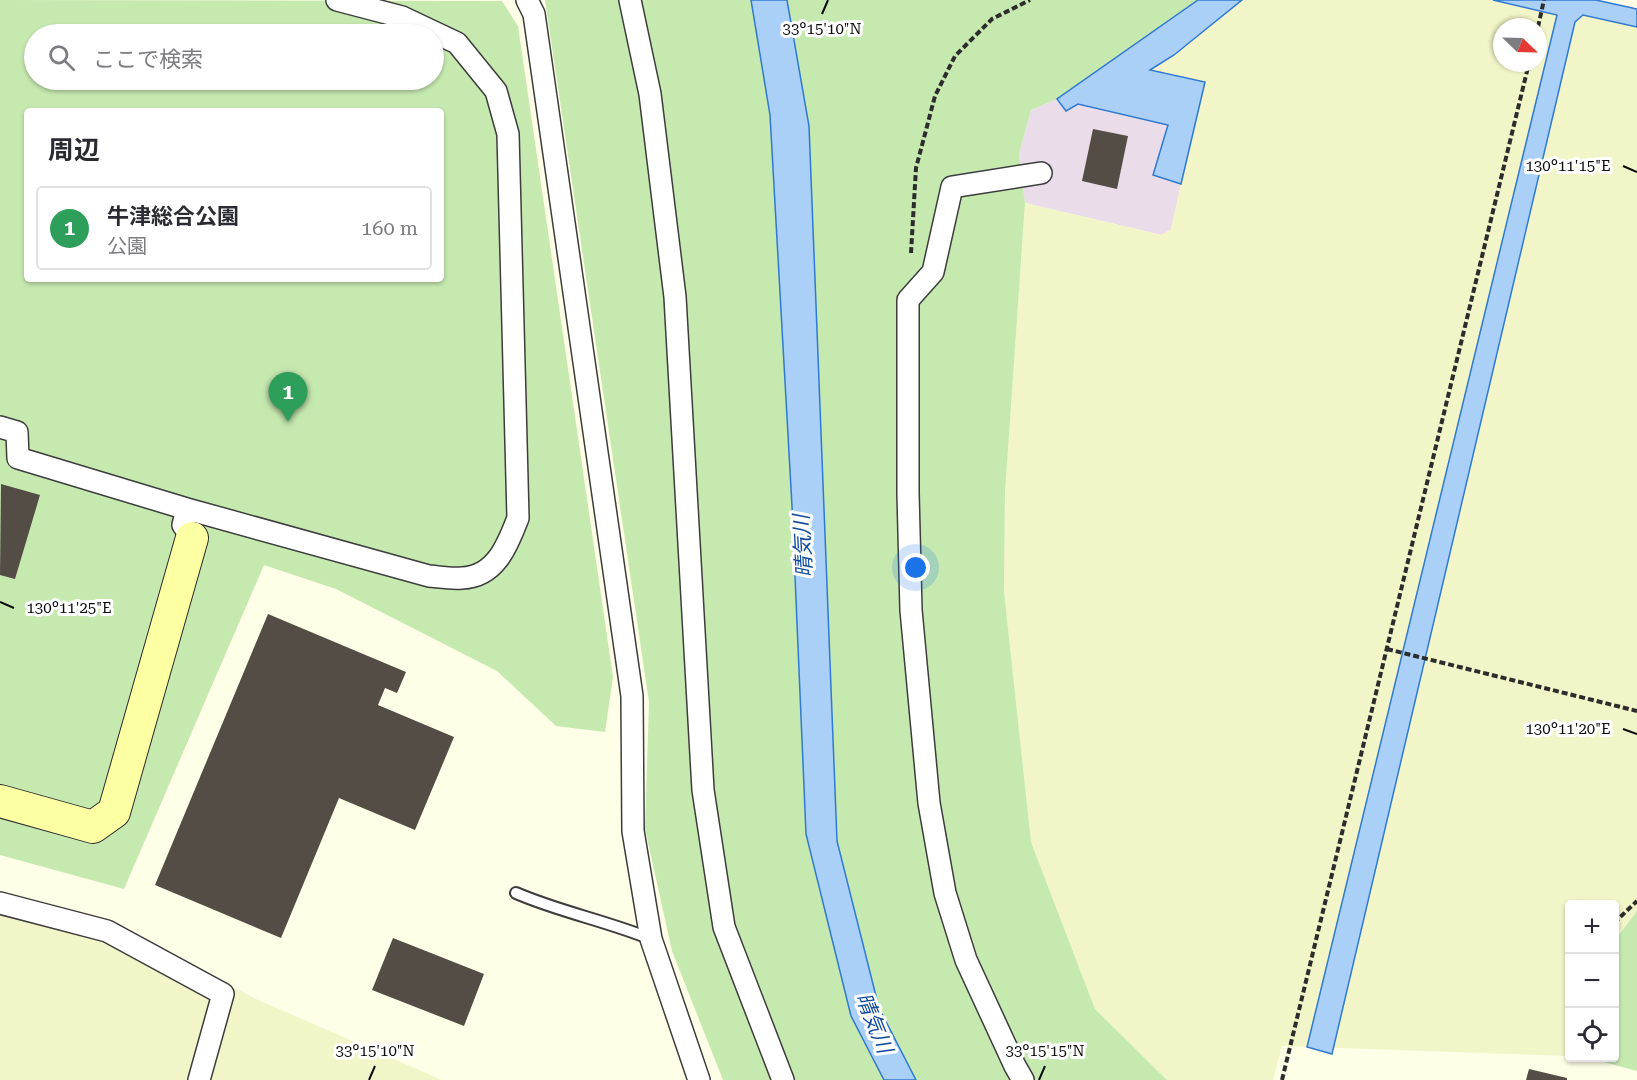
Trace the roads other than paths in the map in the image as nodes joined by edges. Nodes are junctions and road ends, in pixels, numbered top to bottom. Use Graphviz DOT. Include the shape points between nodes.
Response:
graph roads {
  1 [pos="337,0"];
  2 [pos="526,0"];
  3 [pos="630,0"];
  4 [pos="417,24"];
  5 [pos="444,37"];
  6 [pos="1041,173"];
  7 [pos="0,427"];
  8 [pos="189,524"];
  9 [pos="0,801"];
  10 [pos="516,893"];
  11 [pos="0,903"];
  12 [pos="651,939"];
  13 [pos="199,1080"];
  14 [pos="699,1080"];
  15 [pos="783,1080"];
  16 [pos="1023,1080"];
  1 -- 4 [label="street"];
  2 -- 12 [label="street" via="534,14 632,696 633,831"];
  3 -- 15 [label="street" via="650,94 675,297 703,790 724,927"];
  5 -- 8 [label="street" via="457,43 496,91 508,134 518,518 507,548 488,570 464,579 429,576"];
  6 -- 16 [label="street" via="952,187 933,272 908,300 911,610 929,803 945,893 966,960"];
  7 -- 8 [label="street" via="17,432 18,458"];
  8 -- 9 [label="street" via="114,812 93,827"];
  10 -- 12 [label="lane"];
  11 -- 13 [label="street" via="106,931 223,994"];
  12 -- 14 [label="street"];
}
